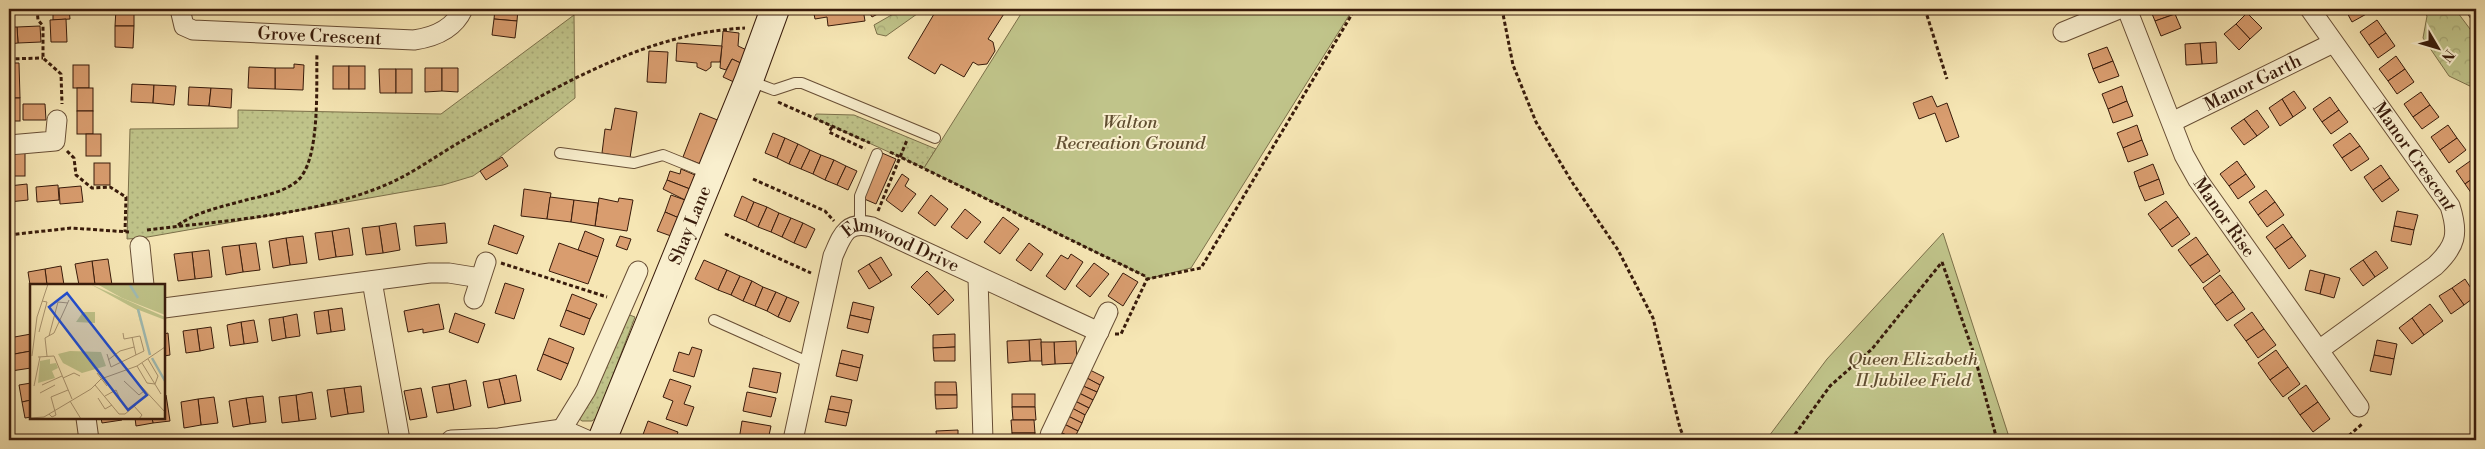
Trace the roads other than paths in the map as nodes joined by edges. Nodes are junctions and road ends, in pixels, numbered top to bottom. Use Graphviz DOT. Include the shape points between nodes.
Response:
graph roads {
  1 [pos="180,9"];
  2 [pos="462,9"];
  3 [pos="2119,9"];
  4 [pos="2127,9"];
  5 [pos="2310,9"];
  6 [pos="773,18"];
  7 [pos="2063,32"];
  8 [pos="2333,43"];
  9 [pos="748,84"];
  10 [pos="57,120"];
  11 [pos="2172,122"];
  12 [pos="934,138"];
  13 [pos="9,144"];
  14 [pos="878,149"];
  15 [pos="560,153"];
  16 [pos="711,175"];
  17 [pos="866,226"];
  18 [pos="139,236"];
  19 [pos="638,271"];
  20 [pos="978,278"];
  21 [pos="372,281"];
  22 [pos="144,284"];
  23 [pos="474,299"];
  24 [pos="165,308"];
  25 [pos="1108,312"];
  26 [pos="714,320"];
  27 [pos="1099,332"];
  28 [pos="2320,350"];
  29 [pos="810,363"];
  30 [pos="2358,407"];
  31 [pos="86,419"];
  32 [pos="562,430"];
  33 [pos="1050,434"];
  34 [pos="89,440"];
  35 [pos="400,440"];
  36 [pos="451,440"];
  37 [pos="587,440"];
  38 [pos="602,440"];
  39 [pos="793,440"];
  40 [pos="983,440"];
  1 -- 2 [label="street, Grove Crescent" via="184,26 193,30 414,40 428,38 452,25"];
  3 -- 7 [label="street"];
  4 -- 11 [label="street, Manor Rise"];
  5 -- 8 [label="street, Manor Crescent"];
  6 -- 9 [label="main road, Shay Lane"];
  8 -- 11 [label="street, Manor Garth"];
  8 -- 28 [label="street, Manor Crescent" via="2450,206 2456,223 2449,252 2435,266"];
  9 -- 12 [label="lane" via="774,90 802,83"];
  9 -- 16 [label="main road, Shay Lane"];
  10 -- 13 [label="street" via="55,141"];
  11 -- 28 [label="street, Manor Rise" via="2184,155 2198,180"];
  14 -- 17 [label="lane" via="860,196"];
  15 -- 16 [label="lane" via="634,164 662,156"];
  16 -- 38 [label="main road, Shay Lane"];
  17 -- 20 [label="street, Elmwood Drive"];
  17 -- 29 [label="street, Elmwood Drive" via="854,225 844,233 833,256"];
  18 -- 22 [label="street"];
  19 -- 32 [label="street" via="586,390"];
  20 -- 27 [label="street, Elmwood Drive"];
  20 -- 40 [label="street"];
  21 -- 23 [label="street" via="483,270"];
  21 -- 24 [label="street"];
  21 -- 35 [label="street"];
  25 -- 27 [label="street"];
  26 -- 29 [label="lane"];
  27 -- 33 [label="street"];
  28 -- 30 [label="street, Manor Rise"];
  29 -- 39 [label="street, Elmwood Drive"];
  31 -- 34 [label="street"];
  32 -- 36 [label="street"];
  32 -- 37 [label="street"];
}
